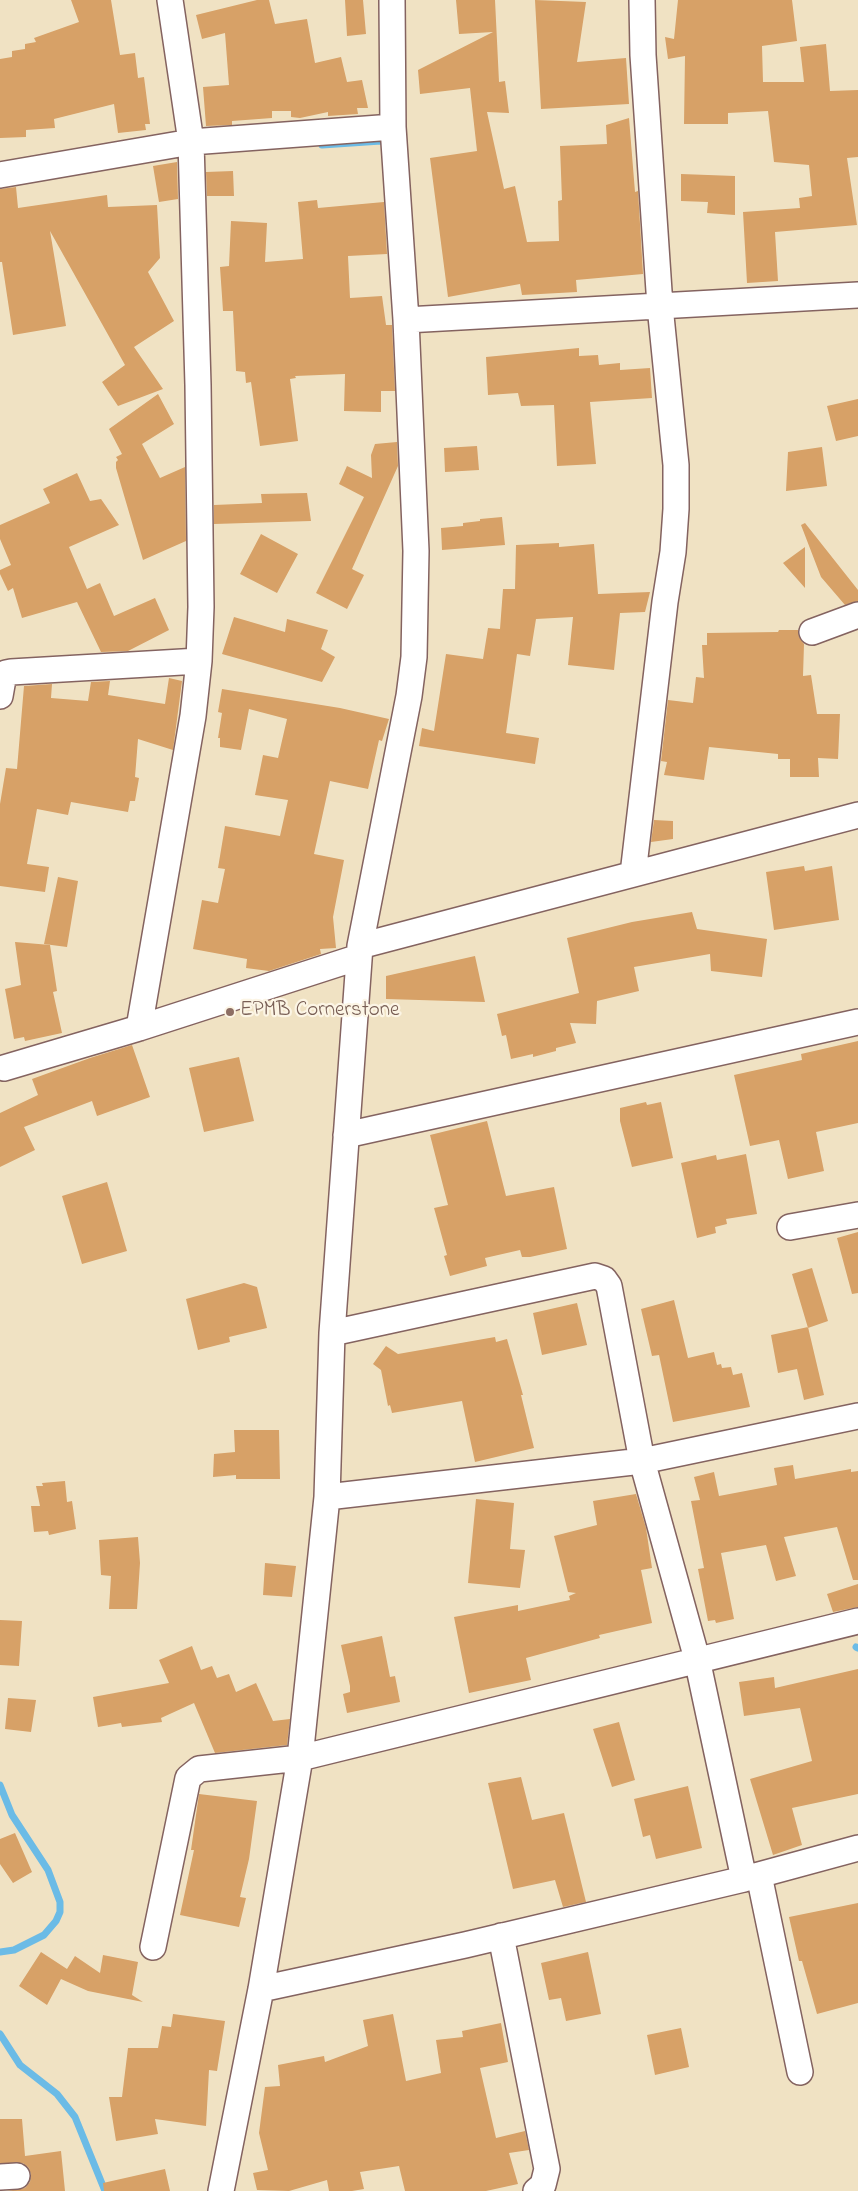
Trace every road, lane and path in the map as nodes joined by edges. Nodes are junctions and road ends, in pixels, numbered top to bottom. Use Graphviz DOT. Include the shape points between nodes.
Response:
graph roads {
  1 [pos="170,0"];
  2 [pos="392,0"];
  3 [pos="642,0"];
  4 [pos="393,127"];
  5 [pos="191,142"];
  6 [pos="0,175"];
  7 [pos="858,295"];
  8 [pos="660,306"];
  9 [pos="406,320"];
  10 [pos="858,615"];
  11 [pos="812,632"];
  12 [pos="199,661"];
  13 [pos="0,696"];
  14 [pos="858,815"];
  15 [pos="633,874"];
  16 [pos="359,952"];
  17 [pos="858,1022"];
  18 [pos="139,1028"];
  19 [pos="4,1068"];
  20 [pos="346,1135"];
  21 [pos="858,1214"];
  22 [pos="790,1227"];
  23 [pos="332,1333"];
  24 [pos="858,1416"];
  25 [pos="642,1461"];
  26 [pos="327,1497"];
  27 [pos="858,1621"];
  28 [pos="696,1659"];
  29 [pos="300,1758"];
  30 [pos="858,1848"];
  31 [pos="751,1877"];
  32 [pos="501,1936"];
  33 [pos="153,1947"];
  34 [pos="261,1989"];
  35 [pos="800,2072"];
  36 [pos="221,2191"];
  37 [pos="536,2191"];
  1 -- 5 [label="street"];
  2 -- 4 [label="street"];
  3 -- 8 [label="street"];
  4 -- 5 [label="street"];
  4 -- 9 [label="street"];
  5 -- 6 [label="street"];
  5 -- 12 [label="street" via="198,385"];
  7 -- 8 [label="street"];
  8 -- 9 [label="street"];
  8 -- 15 [label="street" via="676,465 674,552 665,602"];
  9 -- 16 [label="street" via="416,551 414,657"];
  10 -- 11 [label="street"];
  12 -- 13 [label="street" via="11,672 6,673 3,679"];
  12 -- 18 [label="street" via="193,716"];
  14 -- 15 [label="street"];
  15 -- 16 [label="street"];
  16 -- 18 [label="street"];
  16 -- 20 [label="street"];
  17 -- 20 [label="street"];
  18 -- 19 [label="street"];
  20 -- 23 [label="street"];
  21 -- 22 [label="street"];
  23 -- 25 [label="street" via="595,1276 604,1279 609,1286"];
  23 -- 26 [label="street"];
  24 -- 25 [label="street"];
  25 -- 26 [label="street"];
  25 -- 28 [label="street"];
  26 -- 29 [label="street"];
  27 -- 28 [label="street"];
  28 -- 29 [label="street"];
  28 -- 31 [label="street"];
  29 -- 33 [label="street" via="192,1772 188,1778"];
  29 -- 34 [label="street"];
  30 -- 31 [label="street"];
  31 -- 32 [label="street"];
  31 -- 35 [label="street"];
  32 -- 34 [label="street"];
  32 -- 37 [label="street" via="547,2170 543,2185"];
  34 -- 36 [label="street"];
}
